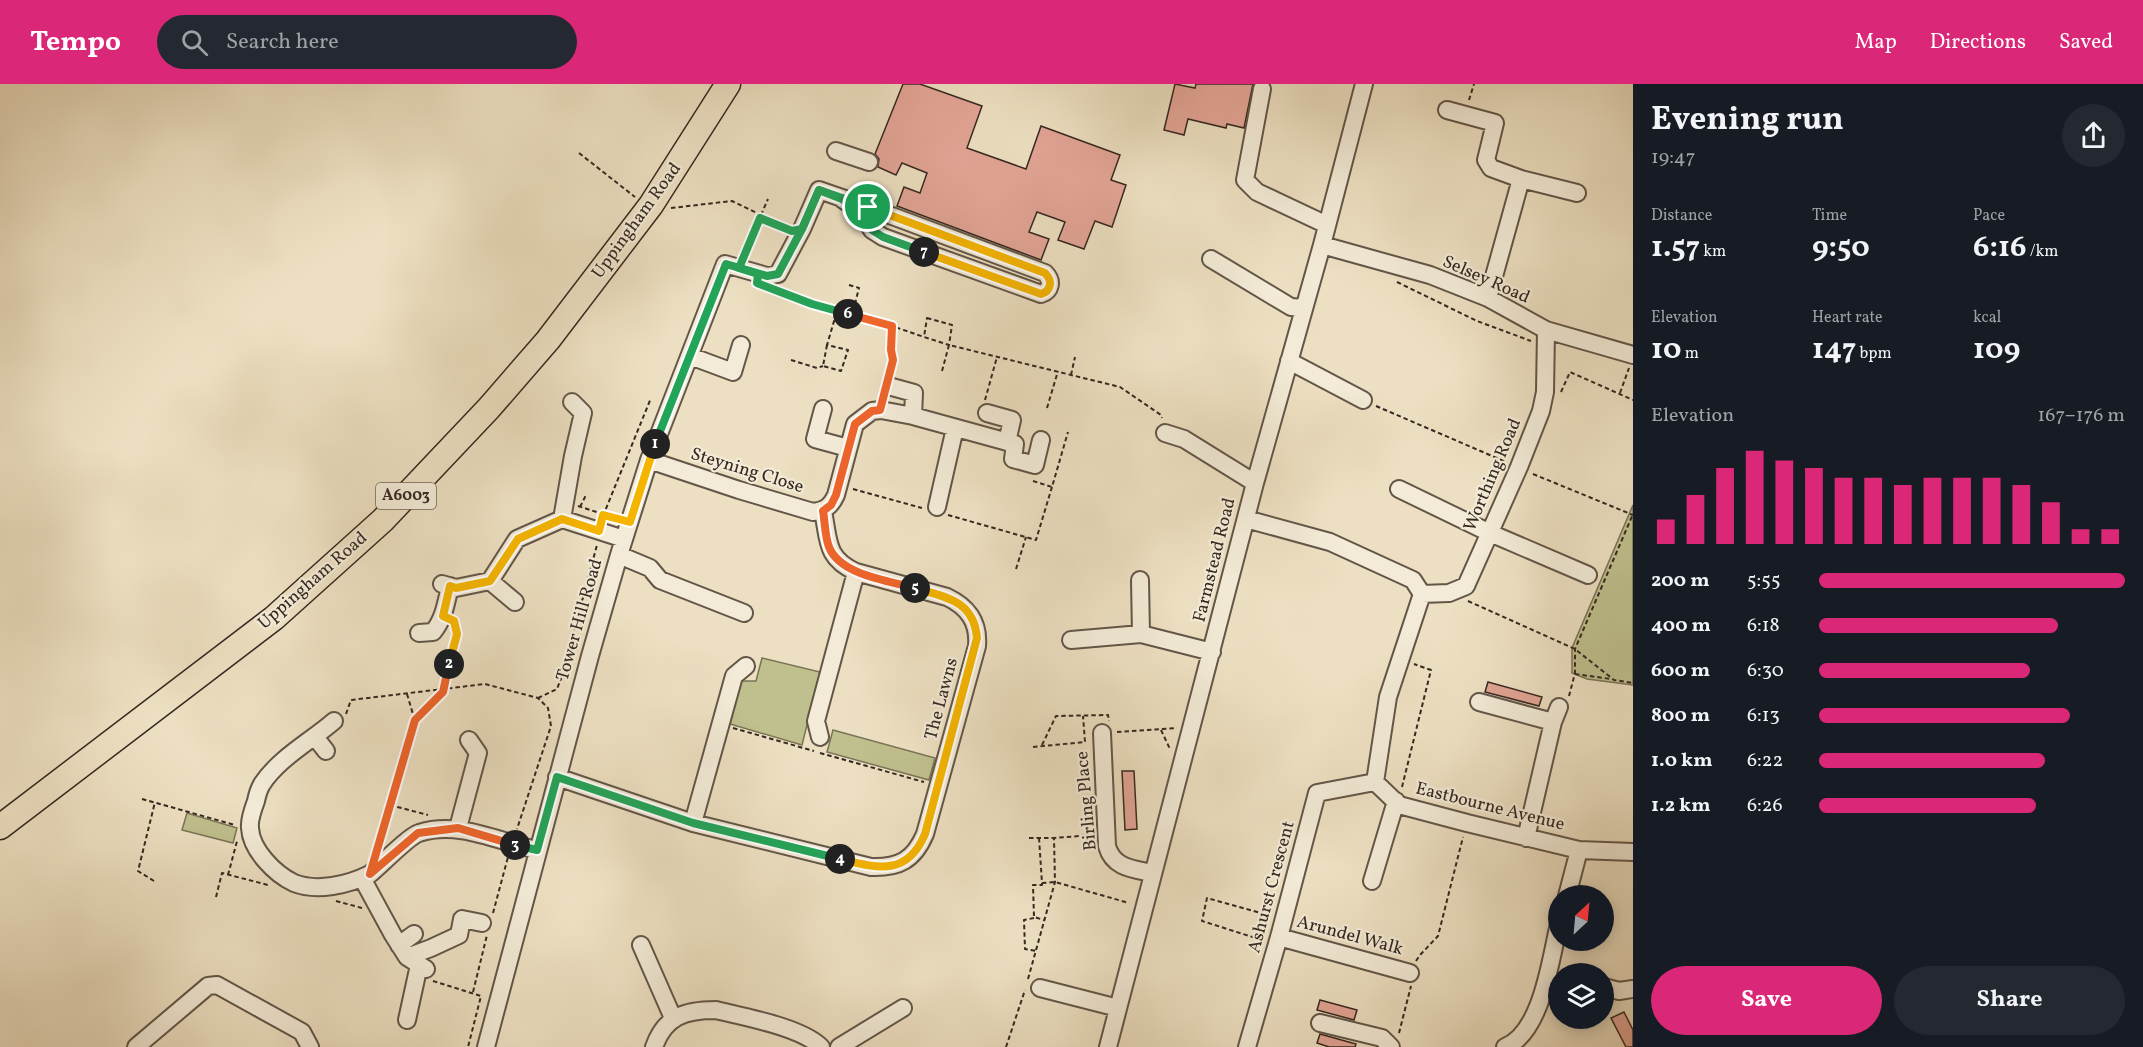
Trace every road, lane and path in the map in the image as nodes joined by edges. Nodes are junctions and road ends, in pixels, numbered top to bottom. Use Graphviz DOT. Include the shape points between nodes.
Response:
graph roads {
  1 [pos="728,84"];
  2 [pos="1364,84"];
  3 [pos="1474,84"];
  4 [pos="1262,89"];
  5 [pos="1448,110"];
  6 [pos="1465,115"];
  7 [pos="836,151"];
  8 [pos="579,153"];
  9 [pos="869,162"];
  10 [pos="1521,179"];
  11 [pos="1577,193"];
  12 [pos="768,199"];
  13 [pos="842,199"];
  14 [pos="650,207"];
  15 [pos="761,216"];
  16 [pos="1327,225"];
  17 [pos="802,229"];
  18 [pos="1322,245"];
  19 [pos="1211,259"];
  20 [pos="739,268"];
  21 [pos="758,274"];
  22 [pos="1395,281"];
  23 [pos="849,285"];
  24 [pos="1488,298"];
  25 [pos="854,305"];
  26 [pos="1304,308"];
  27 [pos="838,311"];
  28 [pos="852,315"];
  29 [pos="892,326"];
  30 [pos="924,337"];
  31 [pos="1546,338"];
  32 [pos="741,345"];
  33 [pos="828,345"];
  34 [pos="949,345"];
  35 [pos="690,356"];
  36 [pos="997,357"];
  37 [pos="1075,357"];
  38 [pos="791,360"];
  39 [pos="1631,360"];
  40 [pos="1289,361"];
  41 [pos="823,366"];
  42 [pos="942,370"];
  43 [pos="1058,371"];
  44 [pos="1071,375"];
  45 [pos="890,382"];
  46 [pos="1619,394"];
  47 [pos="651,398"];
  48 [pos="1558,399"];
  49 [pos="1363,400"];
  50 [pos="1633,400"];
  51 [pos="572,402"];
  52 [pos="986,407"];
  53 [pos="823,408"];
  54 [pos="1047,408"];
  55 [pos="913,416"];
  56 [pos="955,428"];
  57 [pos="1165,433"];
  58 [pos="1041,440"];
  59 [pos="1011,443"];
  60 [pos="848,448"];
  61 [pos="649,460"];
  62 [pos="1519,467"];
  63 [pos="1255,483"];
  64 [pos="839,485"];
  65 [pos="1053,487"];
  66 [pos="1399,489"];
  67 [pos="585,495"];
  68 [pos="572,504"];
  69 [pos="936,510"];
  70 [pos="823,511"];
  71 [pos="1633,514"];
  72 [pos="562,519"];
  73 [pos="1245,519"];
  74 [pos="630,522"];
  75 [pos="601,523"];
  76 [pos="1490,533"];
  77 [pos="1026,537"];
  78 [pos="622,547"];
  79 [pos="1016,569"];
  80 [pos="856,572"];
  81 [pos="1588,575"];
  82 [pos="1140,580"];
  83 [pos="490,581"];
  84 [pos="1449,593"];
  85 [pos="1422,594"];
  86 [pos="514,602"];
  87 [pos="744,613"];
  88 [pos="443,616"];
  89 [pos="419,633"];
  90 [pos="1141,634"];
  91 [pos="1071,640"];
  92 [pos="1575,649"];
  93 [pos="1212,652"];
  94 [pos="1400,660"];
  95 [pos="746,666"];
  96 [pos="1575,674"];
  97 [pos="1614,680"];
  98 [pos="1633,683"];
  99 [pos="444,688"];
  100 [pos="407,693"];
  101 [pos="538,698"];
  102 [pos="1479,702"];
  103 [pos="1556,714"];
  104 [pos="1083,715"];
  105 [pos="415,720"];
  106 [pos="334,721"];
  107 [pos="719,724"];
  108 [pos="1191,731"];
  109 [pos="1107,733"];
  110 [pos="315,737"];
  111 [pos="820,737"];
  112 [pos="1042,745"];
  113 [pos="1033,747"];
  114 [pos="479,748"];
  115 [pos="326,750"];
  116 [pos="557,777"];
  117 [pos="1375,782"];
  118 [pos="938,786"];
  119 [pos="142,799"];
  120 [pos="155,802"];
  121 [pos="1398,803"];
  122 [pos="390,805"];
  123 [pos="459,823"];
  124 [pos="693,823"];
  125 [pos="1467,823"];
  126 [pos="0,827"];
  127 [pos="245,827"];
  128 [pos="1106,834"];
  129 [pos="1029,838"];
  130 [pos="1039,838"];
  131 [pos="1054,838"];
  132 [pos="1526,838"];
  133 [pos="512,845"];
  134 [pos="537,850"];
  135 [pos="1579,850"];
  136 [pos="1633,852"];
  137 [pos="1152,873"];
  138 [pos="228,875"];
  139 [pos="366,876"];
  140 [pos="154,880"];
  141 [pos="1372,881"];
  142 [pos="1042,882"];
  143 [pos="1055,882"];
  144 [pos="295,883"];
  145 [pos="1570,885"];
  146 [pos="216,897"];
  147 [pos="1144,907"];
  148 [pos="1036,917"];
  149 [pos="1044,920"];
  150 [pos="1284,920"];
  151 [pos="482,923"];
  152 [pos="414,934"];
  153 [pos="1278,940"];
  154 [pos="641,945"];
  155 [pos="1036,951"];
  156 [pos="413,959"];
  157 [pos="1410,973"];
  158 [pos="1548,983"];
  159 [pos="1033,986"];
  160 [pos="1633,989"];
  161 [pos="1614,990"];
  162 [pos="903,1007"];
  163 [pos="1118,1008"];
  164 [pos="673,1018"];
  165 [pos="406,1020"];
  166 [pos="1320,1023"];
  167 [pos="1390,1046"];
  168 [pos="1512,1046"];
  169 [pos="136,1047"];
  170 [pos="310,1047"];
  171 [pos="468,1047"];
  172 [pos="486,1047"];
  173 [pos="654,1047"];
  174 [pos="821,1047"];
  175 [pos="839,1047"];
  176 [pos="1006,1047"];
  177 [pos="1108,1047"];
  178 [pos="1246,1047"];
  1 -- 14 [label="highway, Uppingham Road / A6003"];
  2 -- 16 [label="street, Farmstead Road"];
  3 -- 6 [label="path"];
  4 -- 16 [label="street" via="1245,180 1257,192"];
  5 -- 6 [label="street"];
  6 -- 10 [label="street" via="1495,123 1486,160 1491,168"];
  7 -- 9 [label="street"];
  8 -- 14 [label="path"];
  10 -- 11 [label="street"];
  10 -- 24 [label="street"];
  12 -- 15 [label="path"];
  13 -- 13 [label="street" via="1045,273 1050,286 1041,294 883,237 872,230 861,212"];
  13 -- 17 [label="street" via="819,190"];
  14 -- 15 [label="path" via="732,201"];
  14 -- 126 [label="highway, Uppingham Road / A6003" via="548,340 383,520 274,618"];
  15 -- 17 [label="path" via="792,231"];
  15 -- 20 [label="path"];
  16 -- 18 [label="street, Farmstead Road"];
  17 -- 21 [label="street" via="778,274"];
  18 -- 24 [label="street, Selsey Road" via="1406,268"];
  18 -- 26 [label="street, Farmstead Road"];
  19 -- 26 [label="street" via="1291,307"];
  20 -- 21 [label="street"];
  20 -- 35 [label="street, Tower Hill Road" via="726,264"];
  21 -- 27 [label="path" via="757,283"];
  22 -- 31 [label="path" via="1477,321"];
  23 -- 25 [label="path" via="859,288"];
  24 -- 31 [label="street, Selsey Road"];
  25 -- 27 [label="path" via="842,302"];
  25 -- 28 [label="path"];
  26 -- 40 [label="street, Farmstead Road"];
  27 -- 28 [label="path"];
  27 -- 33 [label="path"];
  28 -- 29 [label="path"];
  29 -- 30 [label="path"];
  29 -- 45 [label="path"];
  30 -- 34 [label="path"];
  30 -- 34 [label="path" via="927,318 952,325"];
  31 -- 39 [label="street, Selsey Road"];
  31 -- 62 [label="street, Worthing Road" via="1545,392"];
  32 -- 35 [label="street" via="733,372"];
  33 -- 41 [label="path"];
  33 -- 41 [label="path" via="848,350 841,371"];
  34 -- 36 [label="path"];
  34 -- 42 [label="path"];
  35 -- 61 [label="street, Tower Hill Road"];
  36 -- 43 [label="path"];
  36 -- 52 [label="path"];
  37 -- 44 [label="path"];
  38 -- 41 [label="path" via="817,368"];
  39 -- 46 [label="path"];
  40 -- 49 [label="street"];
  40 -- 63 [label="street, Farmstead Road"];
  43 -- 44 [label="path"];
  43 -- 54 [label="path"];
  44 -- 57 [label="path" via="1120,387 1161,415"];
  45 -- 55 [label="street" via="914,393"];
  46 -- 48 [label="path" via="1570,372"];
  46 -- 50 [label="path"];
  47 -- 75 [label="path"];
  49 -- 62 [label="path"];
  51 -- 68 [label="street" via="583,413 573,456"];
  52 -- 59 [label="street" via="1012,420"];
  53 -- 60 [label="street" via="815,439"];
  55 -- 56 [label="street, Steyning Close"];
  55 -- 60 [label="street, Steyning Close" via="872,411 855,424"];
  56 -- 59 [label="street, Steyning Close"];
  56 -- 69 [label="street"];
  57 -- 63 [label="street" via="1185,438"];
  58 -- 59 [label="street" via="1035,465 1013,459"];
  60 -- 64 [label="street, Steyning Close"];
  61 -- 70 [label="street, Steyning Close" via="813,512"];
  61 -- 74 [label="street, Tower Hill Road"];
  62 -- 71 [label="path"];
  62 -- 76 [label="street, Worthing Road"];
  63 -- 73 [label="street, Farmstead Road"];
  64 -- 69 [label="path"];
  64 -- 70 [label="street, Steyning Close" via="831,505"];
  65 -- 77 [label="path" via="1036,540"];
  66 -- 76 [label="street"];
  67 -- 68 [label="path"];
  68 -- 72 [label="street"];
  68 -- 75 [label="path"];
  69 -- 77 [label="path"];
  70 -- 80 [label="street" via="834,558"];
  71 -- 92 [label="path"];
  72 -- 75 [label="street"];
  72 -- 83 [label="street" via="518,539"];
  73 -- 85 [label="street" via="1330,542 1413,580"];
  73 -- 93 [label="street, Farmstead Road"];
  74 -- 75 [label="path"];
  74 -- 78 [label="street, Tower Hill Road"];
  75 -- 78 [label="street"];
  75 -- 101 [label="path" via="562,676 557,689"];
  76 -- 81 [label="street"];
  76 -- 84 [label="street, Worthing Road" via="1466,586"];
  77 -- 79 [label="path"];
  78 -- 87 [label="street" via="660,580"];
  78 -- 116 [label="street, Tower Hill Road"];
  80 -- 111 [label="street" via="816,721"];
  80 -- 118 [label="street, The Lawns" via="947,597 968,610 973,620 976,646"];
  82 -- 90 [label="street"];
  83 -- 86 [label="street"];
  83 -- 88 [label="street" via="456,588 446,585"];
  84 -- 85 [label="street"];
  84 -- 92 [label="path"];
  85 -- 94 [label="street"];
  88 -- 89 [label="street" via="433,632"];
  88 -- 99 [label="path" via="454,621 457,634"];
  90 -- 91 [label="street"];
  90 -- 93 [label="street"];
  92 -- 96 [label="path"];
  92 -- 97 [label="path"];
  93 -- 108 [label="street, Farmstead Road"];
  94 -- 117 [label="street" via="1388,697"];
  94 -- 121 [label="path" via="1431,670"];
  95 -- 107 [label="street" via="734,676"];
  96 -- 97 [label="path"];
  96 -- 103 [label="path" via="1566,705"];
  97 -- 98 [label="path"];
  99 -- 100 [label="path"];
  99 -- 101 [label="path" via="485,684"];
  99 -- 105 [label="path"];
  100 -- 105 [label="path"];
  100 -- 106 [label="path" via="351,699 345,717"];
  101 -- 133 [label="path" via="548,708 550,734"];
  102 -- 103 [label="street"];
  103 -- 132 [label="street"];
  104 -- 109 [label="path" via="1108,715"];
  104 -- 112 [label="path" via="1056,716"];
  104 -- 112 [label="path" via="1085,742"];
  105 -- 122 [label="path"];
  106 -- 110 [label="street"];
  107 -- 118 [label="path"];
  107 -- 124 [label="street"];
  108 -- 109 [label="path" via="1179,728"];
  108 -- 137 [label="street, Farmstead Road"];
  109 -- 128 [label="street, Birling Place"];
  110 -- 115 [label="street"];
  110 -- 127 [label="street" via="261,785"];
  112 -- 113 [label="path"];
  114 -- 123 [label="street"];
  116 -- 124 [label="street, The Lawns"];
  116 -- 134 [label="street, Tower Hill Road"];
  117 -- 121 [label="street, Eastbourne Avenue"];
  117 -- 150 [label="street, Ashurst Crescent" via="1317,793"];
  118 -- 124 [label="street, The Lawns" via="920,846 913,855 886,868"];
  119 -- 120 [label="path"];
  120 -- 127 [label="path"];
  120 -- 140 [label="path" via="138,871"];
  121 -- 125 [label="street, Eastbourne Avenue"];
  121 -- 141 [label="street"];
  122 -- 123 [label="path"];
  122 -- 139 [label="path"];
  123 -- 133 [label="street"];
  123 -- 139 [label="street" via="418,833"];
  125 -- 132 [label="street, Eastbourne Avenue"];
  125 -- 157 [label="path" via="1438,936"];
  127 -- 138 [label="path"];
  127 -- 144 [label="street" via="272,868"];
  128 -- 131 [label="path"];
  128 -- 137 [label="street, Birling Place" via="1110,856 1118,863"];
  129 -- 130 [label="path"];
  130 -- 131 [label="path"];
  130 -- 142 [label="path"];
  131 -- 143 [label="path"];
  132 -- 135 [label="street, Eastbourne Avenue"];
  133 -- 134 [label="street"];
  134 -- 172 [label="street, Tower Hill Road"];
  135 -- 136 [label="street, Eastbourne Avenue"];
  135 -- 145 [label="street"];
  137 -- 147 [label="street, Farmstead Road"];
  138 -- 144 [label="path" via="287,890"];
  138 -- 146 [label="path" via="222,873"];
  139 -- 144 [label="street" via="320,887"];
  139 -- 156 [label="street"];
  142 -- 143 [label="path"];
  142 -- 148 [label="path" via="1033,885"];
  143 -- 147 [label="path"];
  143 -- 149 [label="path"];
  147 -- 163 [label="street, Farmstead Road"];
  148 -- 149 [label="path"];
  148 -- 155 [label="path" via="1023,920 1025,949"];
  149 -- 155 [label="path"];
  150 -- 153 [label="street, Ashurst Crescent"];
  150 -- 153 [label="path" via="1207,898 1202,921"];
  151 -- 156 [label="street" via="462,919 459,935"];
  152 -- 156 [label="street"];
  153 -- 157 [label="street, Arundel Walk"];
  153 -- 178 [label="street, Ashurst Crescent"];
  154 -- 164 [label="street"];
  155 -- 159 [label="path"];
  156 -- 165 [label="street"];
  156 -- 171 [label="path" via="424,978 481,996"];
  157 -- 167 [label="path" via="1412,984 1397,1040"];
  158 -- 168 [label="street" via="1530,1025"];
  159 -- 163 [label="street"];
  159 -- 176 [label="path"];
  160 -- 161 [label="street"];
  162 -- 175 [label="street"];
  163 -- 177 [label="street, Farmstead Road"];
  164 -- 173 [label="street"];
  164 -- 174 [label="street" via="687,1012 716,1010 789,1029"];
  166 -- 167 [label="street" via="1382,1038"];
  169 -- 170 [label="street" via="208,986 217,985 302,1032"];
}
